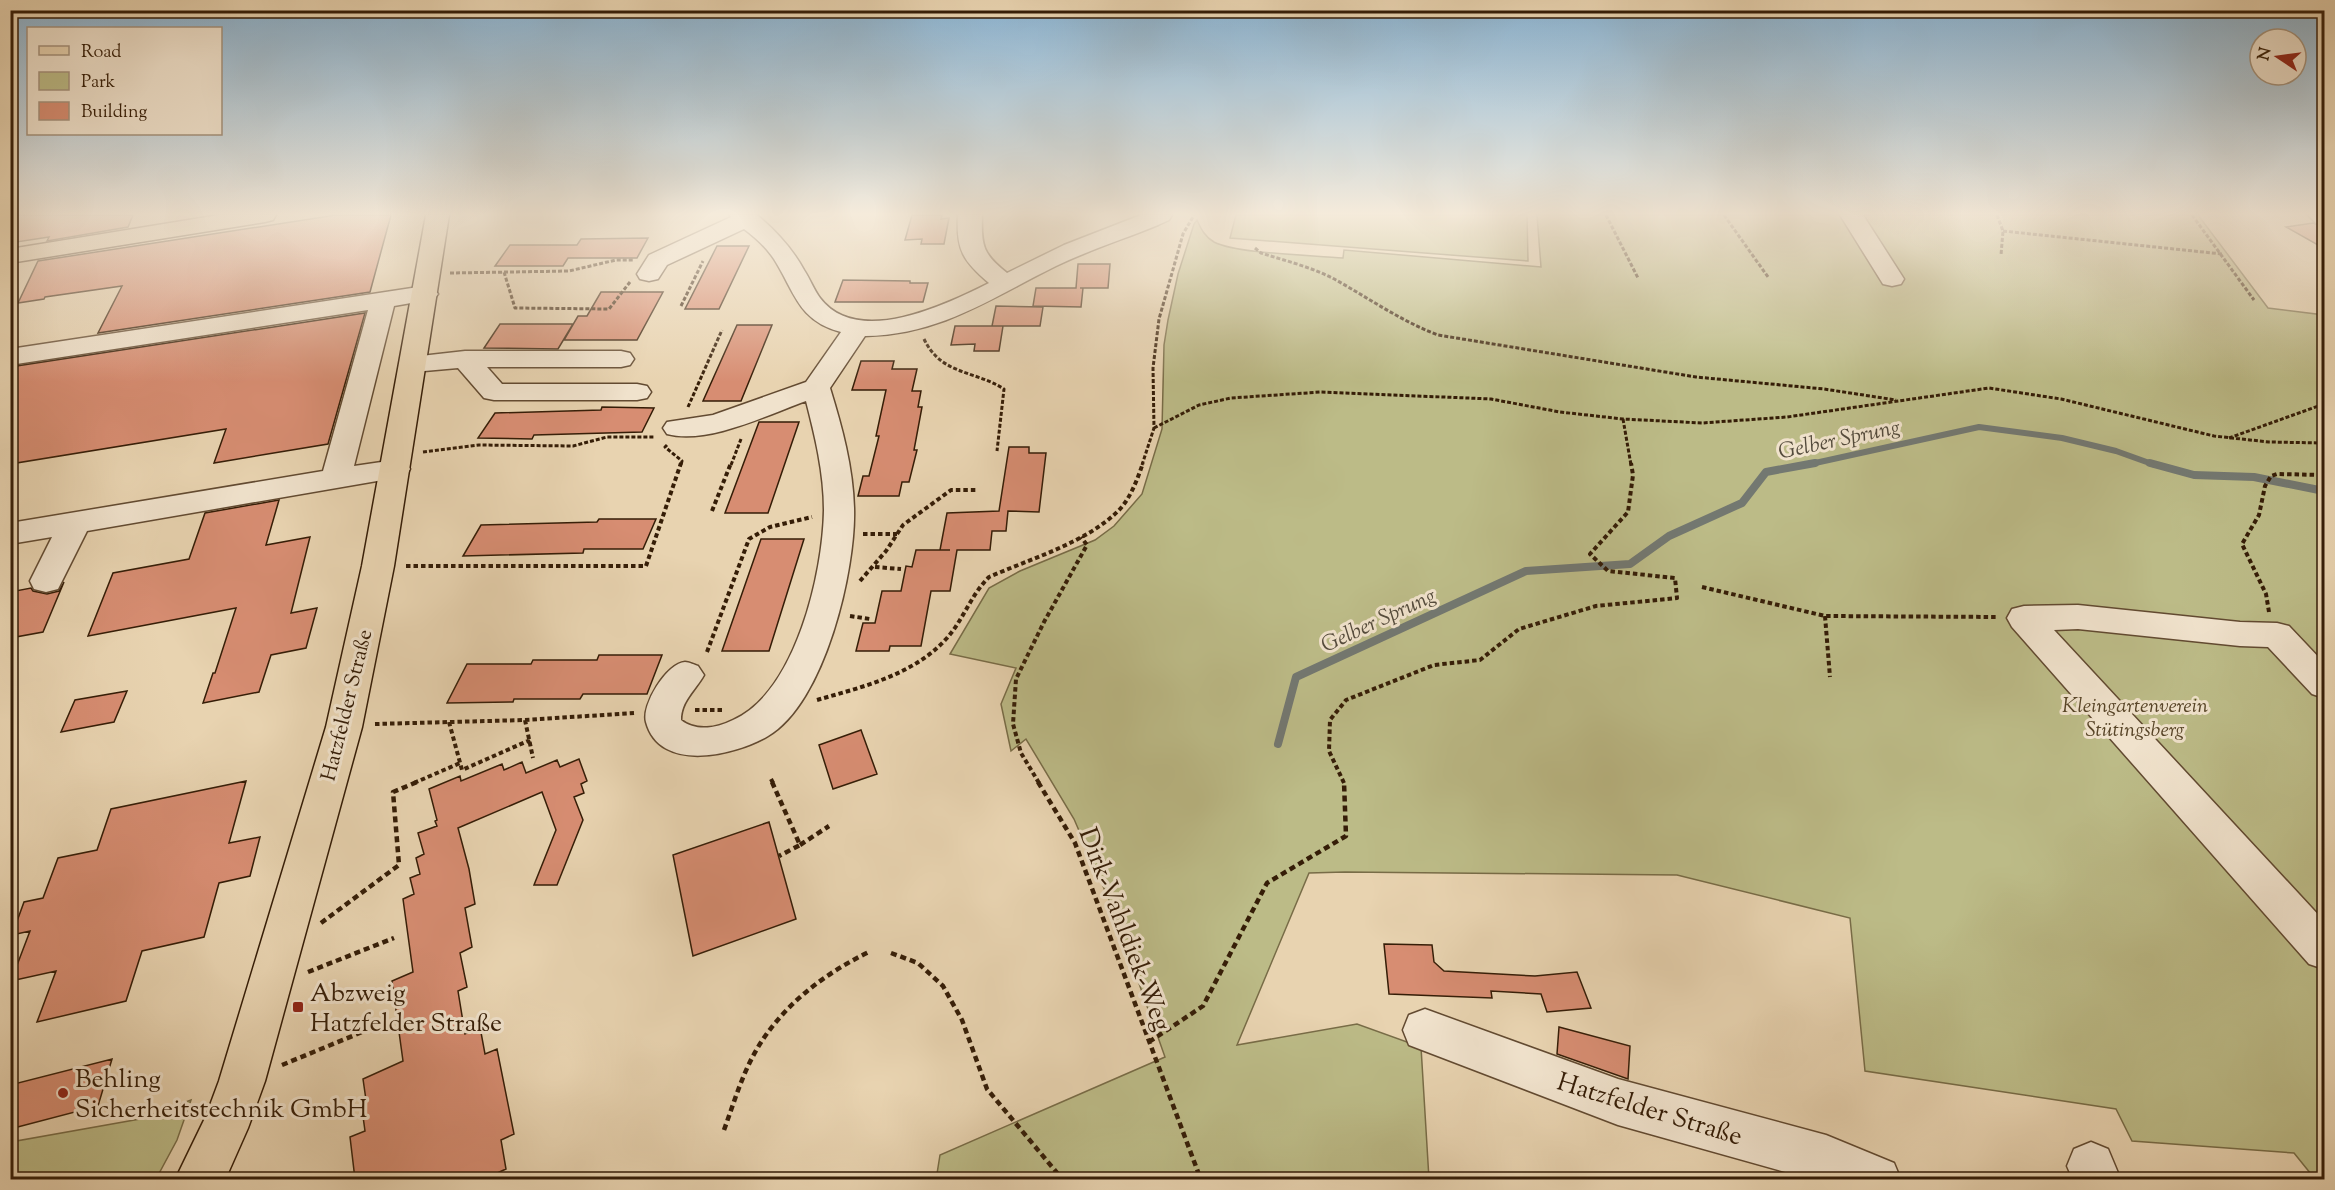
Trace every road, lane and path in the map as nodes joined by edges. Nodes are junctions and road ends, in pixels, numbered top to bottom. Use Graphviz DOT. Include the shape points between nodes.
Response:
graph roads {
  1 [pos="429,271"];
  2 [pos="575,271"];
  3 [pos="647,271"];
  4 [pos="698,271"];
  5 [pos="792,271"];
  6 [pos="990,271"];
  7 [pos="1030,271"];
  8 [pos="1173,271"];
  9 [pos="1315,271"];
  10 [pos="1634,271"];
  11 [pos="1763,271"];
  12 [pos="1887,271"];
  13 [pos="2234,271"];
  14 [pos="504,272"];
  15 [pos="1768,277"];
  16 [pos="1638,278"];
  17 [pos="1892,279"];
  18 [pos="1005,283"];
  19 [pos="427,284"];
  20 [pos="2254,300"];
  21 [pos="383,301"];
  22 [pos="681,306"];
  23 [pos="920,323"];
  24 [pos="857,328"];
  25 [pos="722,330"];
  26 [pos="10,357"];
  27 [pos="465,359"];
  28 [pos="621,359"];
  29 [pos="413,364"];
  30 [pos="816,388"];
  31 [pos="637,392"];
  32 [pos="1899,401"];
  33 [pos="768,404"];
  34 [pos="2325,404"];
  35 [pos="1623,420"];
  36 [pos="677,428"];
  37 [pos="1154,428"];
  38 [pos="2227,438"];
  39 [pos="2325,443"];
  40 [pos="997,451"];
  41 [pos="396,463"];
  42 [pos="2325,475"];
  43 [pos="336,480"];
  44 [pos="976,490"];
  45 [pos="712,510"];
  46 [pos="803,519"];
  47 [pos="75,524"];
  48 [pos="10,534"];
  49 [pos="1081,537"];
  50 [pos="378,566"];
  51 [pos="874,567"];
  52 [pos="901,569"];
  53 [pos="46,581"];
  54 [pos="857,583"];
  55 [pos="1702,587"];
  56 [pos="851,605"];
  57 [pos="848,615"];
  58 [pos="1825,616"];
  59 [pos="2024,618"];
  60 [pos="2277,635"];
  61 [pos="697,664"];
  62 [pos="1830,677"];
  63 [pos="2325,685"];
  64 [pos="818,700"];
  65 [pos="638,713"];
  66 [pos="525,720"];
  67 [pos="449,722"];
  68 [pos="344,727"];
  69 [pos="530,740"];
  70 [pos="533,758"];
  71 [pos="460,763"];
  72 [pos="771,779"];
  73 [pos="829,826"];
  74 [pos="800,845"];
  75 [pos="779,856"];
  76 [pos="394,938"];
  77 [pos="2325,950"];
  78 [pos="869,952"];
  79 [pos="891,953"];
  80 [pos="272,971"];
  81 [pos="384,1023"];
  82 [pos="1425,1030"];
  83 [pos="1149,1042"];
  84 [pos="242,1081"];
  85 [pos="724,1130"];
  86 [pos="199,1179"];
  87 [pos="1063,1179"];
  88 [pos="1201,1179"];
  89 [pos="1877,1179"];
  1 -- 19 [label="main road, Hatzfelder Straße"];
  2 -- 14 [label="path"];
  3 -- 14 [label="path" via="627,283 609,309 514,308"];
  4 -- 22 [label="path"];
  5 -- 24 [label="street" via="804,294 820,313"];
  6 -- 18 [label="street"];
  7 -- 18 [label="street"];
  8 -- 37 [label="path" via="1159,319 1153,368"];
  9 -- 32 [label="path" via="1409,324 1438,335 1696,376"];
  10 -- 16 [label="path"];
  11 -- 15 [label="path"];
  12 -- 17 [label="street"];
  13 -- 20 [label="path"];
  14 -- 19 [label="path"];
  18 -- 23 [label="street" via="947,314"];
  19 -- 21 [label="street"];
  19 -- 29 [label="main road, Hatzfelder Straße"];
  21 -- 26 [label="street"];
  21 -- 43 [label="street"];
  23 -- 24 [label="street"];
  23 -- 40 [label="path" via="930,351 941,364 983,377 1004,389"];
  24 -- 30 [label="street"];
  25 -- 36 [label="path"];
  27 -- 28 [label="street"];
  27 -- 29 [label="street"];
  27 -- 31 [label="street" via="494,392"];
  29 -- 41 [label="main road, Hatzfelder Straße"];
  30 -- 33 [label="street"];
  30 -- 61 [label="street" via="838,481 838,536 834,570 801,672 764,720 719,741 695,742 678,738 662,722 671,691"];
  32 -- 35 [label="path" via="1733,422"];
  32 -- 38 [label="path" via="1989,388 2014,390"];
  33 -- 36 [label="street" via="717,423"];
  33 -- 45 [label="path" via="747,422"];
  34 -- 38 [label="path"];
  35 -- 37 [label="path" via="1491,399 1321,392 1231,398 1198,405"];
  35 -- 83 [label="path" via="1633,476 1628,512 1590,554 1608,571 1675,578 1677,598 1596,606 1519,629 1480,660 1434,665 1346,700 1330,720 1329,751 1344,780 1346,836 1268,882 1203,1006"];
  36 -- 41 [label="path" via="652,438 607,437 573,446 455,447"];
  36 -- 50 [label="path" via="665,447 682,461 646,566"];
  37 -- 49 [label="path" via="1137,481 1119,511 1094,532"];
  38 -- 39 [label="path"];
  41 -- 43 [label="street"];
  41 -- 50 [label="main road, Hatzfelder Straße"];
  42 -- 60 [label="path" via="2271,476 2264,485 2257,521 2242,544 2266,594"];
  43 -- 47 [label="street"];
  44 -- 51 [label="path" via="951,490 903,525"];
  46 -- 61 [label="path" via="770,527 749,539"];
  47 -- 48 [label="street"];
  47 -- 53 [label="street"];
  49 -- 64 [label="path" via="989,577 977,588 948,637 916,664"];
  49 -- 83 [label="path, Dirk-Vahldiek-Weg" via="1087,545 1016,679 1013,724 1021,753 1075,843"];
  50 -- 68 [label="main road, Hatzfelder Straße"];
  51 -- 52 [label="path"];
  51 -- 54 [label="path"];
  55 -- 58 [label="path"];
  56 -- 57 [label="path"];
  58 -- 59 [label="path"];
  58 -- 62 [label="path"];
  59 -- 60 [label="street" via="2078,617"];
  59 -- 77 [label="street"];
  60 -- 63 [label="street"];
  65 -- 66 [label="path"];
  66 -- 67 [label="path"];
  66 -- 69 [label="path"];
  67 -- 68 [label="path"];
  67 -- 71 [label="path"];
  68 -- 80 [label="main road, Hatzfelder Straße"];
  69 -- 70 [label="path"];
  69 -- 71 [label="path" via="462,770"];
  71 -- 80 [label="path" via="393,792 399,865"];
  72 -- 74 [label="path"];
  73 -- 74 [label="path"];
  74 -- 75 [label="path"];
  76 -- 80 [label="path"];
  78 -- 85 [label="path" via="839,966 798,999 772,1027 749,1064"];
  79 -- 87 [label="path" via="918,963 943,986 962,1020 987,1089"];
  80 -- 84 [label="main road, Hatzfelder Straße"];
  81 -- 84 [label="path"];
  82 -- 89 [label="street, Hatzfelder Straße" via="1618,1102 1826,1159"];
  83 -- 88 [label="path, Dirk-Vahldiek-Weg"];
  84 -- 86 [label="main road, Hatzfelder Straße" via="225,1128"];
}
